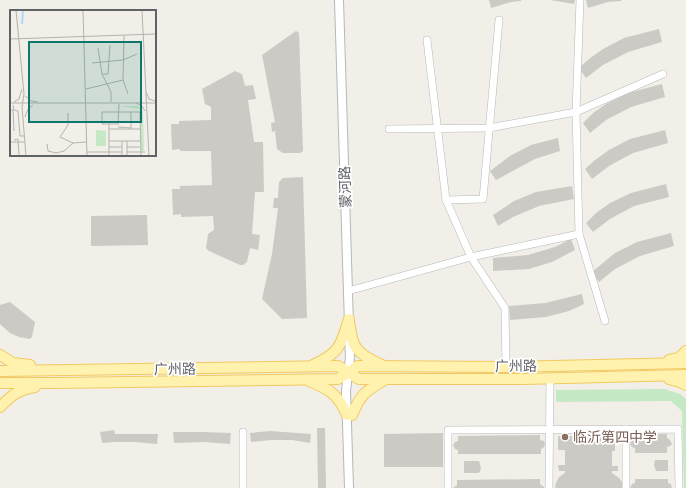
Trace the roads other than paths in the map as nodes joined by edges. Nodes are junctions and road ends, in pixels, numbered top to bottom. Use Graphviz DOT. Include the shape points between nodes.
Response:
graph roads {
  1 [pos="339,0"];
  2 [pos="580,0"];
  3 [pos="499,20"];
  4 [pos="427,40"];
  5 [pos="663,74"];
  6 [pos="576,112"];
  7 [pos="438,128"];
  8 [pos="490,128"];
  9 [pos="389,129"];
  10 [pos="446,200"];
  11 [pos="579,234"];
  12 [pos="471,257"];
  13 [pos="348,291"];
  14 [pos="349,319"];
  15 [pos="605,321"];
  16 [pos="686,351"];
  17 [pos="0,355"];
  18 [pos="656,363"];
  19 [pos="686,363"];
  20 [pos="383,366"];
  21 [pos="308,367"];
  22 [pos="506,367"];
  23 [pos="0,371"];
  24 [pos="57,371"];
  25 [pos="348,373"];
  26 [pos="686,375"];
  27 [pos="656,376"];
  28 [pos="387,378"];
  29 [pos="550,378"];
  30 [pos="305,380"];
  31 [pos="0,383"];
  32 [pos="56,383"];
  33 [pos="686,385"];
  34 [pos="0,407"];
  35 [pos="349,415"];
  36 [pos="626,429"];
  37 [pos="549,430"];
  38 [pos="243,432"];
  39 [pos="243,488"];
  40 [pos="349,488"];
  41 [pos="354,488"];
  42 [pos="448,488"];
  43 [pos="549,488"];
  44 [pos="626,488"];
  45 [pos="680,488"];
  1 -- 13 [label="street, 蒙河路"];
  2 -- 6 [label="street"];
  3 -- 8 [label="street"];
  4 -- 7 [label="street"];
  5 -- 6 [label="street"];
  6 -- 8 [label="street"];
  6 -- 11 [label="street"];
  7 -- 8 [label="street"];
  7 -- 9 [label="street"];
  7 -- 10 [label="street"];
  8 -- 10 [label="street" via="483,199"];
  10 -- 12 [label="street"];
  11 -- 12 [label="street"];
  11 -- 15 [label="street"];
  12 -- 13 [label="street"];
  12 -- 22 [label="street" via="505,308"];
  13 -- 14 [label="street, 蒙河路"];
  14 -- 20 [label="main road" via="353,342 361,353"];
  14 -- 21 [label="main road" via="342,343 334,354"];
  14 -- 25 [label="street, 蒙河路"];
  16 -- 18 [label="main road" via="679,358"];
  17 -- 24 [label="main road" via="13,363"];
  18 -- 19 [label="main road, 广州路"];
  18 -- 22 [label="main road, 广州路"];
  20 -- 22 [label="main road, 广州路"];
  20 -- 25 [label="main road, 广州路" via="358,366"];
  21 -- 24 [label="main road, 广州路"];
  21 -- 25 [label="main road, 广州路" via="338,366"];
  23 -- 24 [label="main road, 广州路"];
  25 -- 28 [label="main road, 广州路" via="359,379"];
  25 -- 30 [label="main road, 广州路" via="338,379"];
  25 -- 35 [label="street, 蒙河路" via="351,391"];
  26 -- 27 [label="main road, 广州路"];
  27 -- 29 [label="main road, 广州路"];
  27 -- 33 [label="main road"];
  28 -- 29 [label="main road, 广州路"];
  28 -- 35 [label="main road" via="363,394"];
  29 -- 37 [label="street"];
  30 -- 32 [label="main road, 广州路"];
  30 -- 35 [label="main road" via="335,395"];
  31 -- 32 [label="main road, 广州路"];
  32 -- 34 [label="main road" via="27,388 13,394"];
  35 -- 40 [label="street, 蒙河路"];
  35 -- 41 [label="street, 蒙河路"];
  36 -- 37 [label="street"];
  36 -- 44 [label="street"];
  36 -- 45 [label="street" via="678,429"];
  37 -- 42 [label="street" via="448,430"];
  37 -- 43 [label="street"];
  38 -- 39 [label="street"];
}
